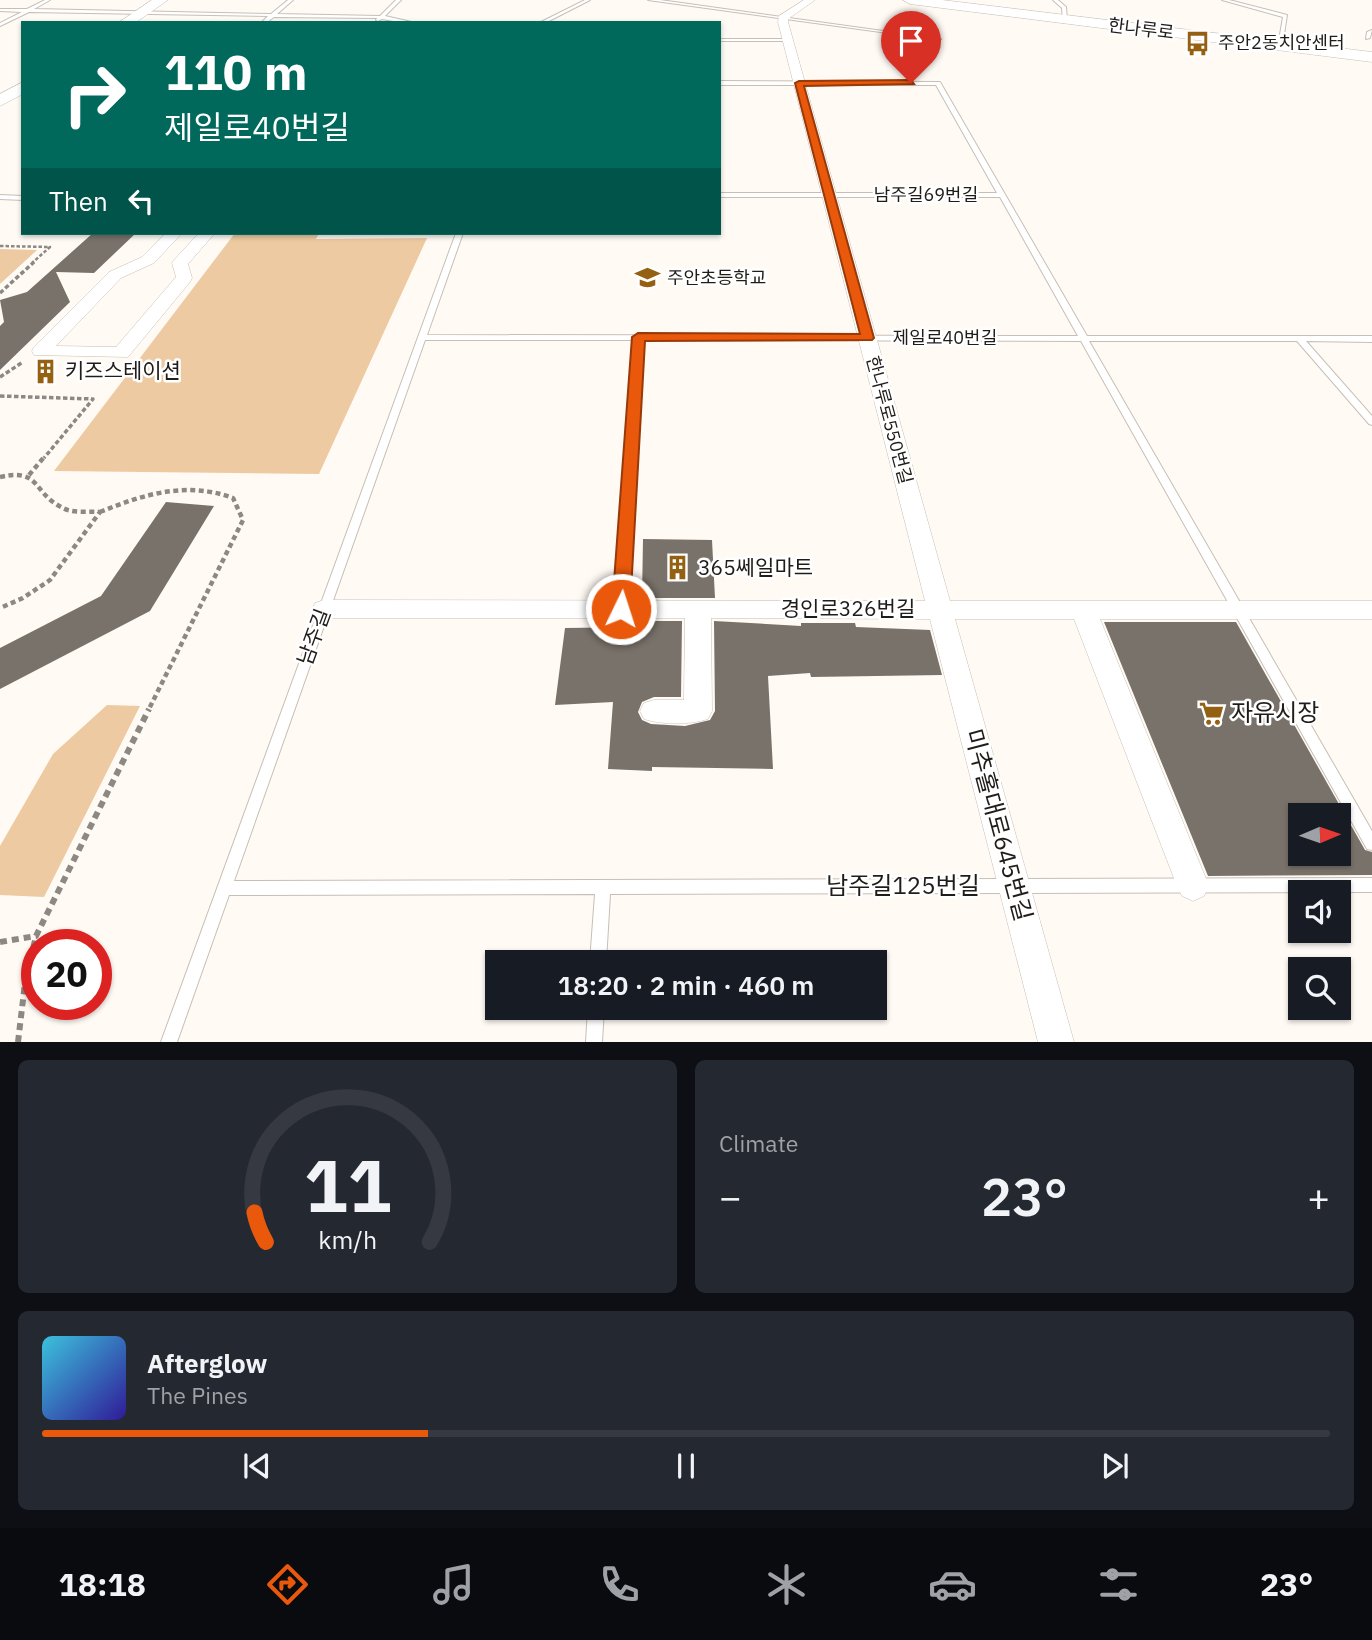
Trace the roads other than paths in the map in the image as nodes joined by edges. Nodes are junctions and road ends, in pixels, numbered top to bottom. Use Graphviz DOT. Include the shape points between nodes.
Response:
graph roads {
  1 [pos="48,0"];
  2 [pos="161,0"];
  3 [pos="292,0"];
  4 [pos="399,0"];
  5 [pos="588,0"];
  6 [pos="650,0"];
  7 [pos="810,0"];
  8 [pos="910,0"];
  9 [pos="1055,0"];
  10 [pos="1224,0"];
  11 [pos="1234,0"];
  12 [pos="23,5"];
  13 [pos="0,10"];
  14 [pos="28,10"];
  15 [pos="141,12"];
  16 [pos="273,15"];
  17 [pos="382,16"];
  18 [pos="783,18"];
  19 [pos="1065,19"];
  20 [pos="128,21"];
  21 [pos="266,21"];
  22 [pos="377,21"];
  23 [pos="405,21"];
  24 [pos="545,21"];
  25 [pos="0,25"];
  26 [pos="1372,31"];
  27 [pos="1368,38"];
  28 [pos="939,39"];
  29 [pos="721,40"];
  30 [pos="788,40"];
  31 [pos="1279,46"];
  32 [pos="1372,57"];
  33 [pos="721,83"];
  34 [pos="799,83"];
  35 [pos="721,195"];
  36 [pos="829,195"];
  37 [pos="1003,195"];
  38 [pos="0,197"];
  39 [pos="21,198"];
  40 [pos="172,235"];
  41 [pos="204,235"];
  42 [pos="458,235"];
  43 [pos="421,337"];
  44 [pos="638,337"];
  45 [pos="867,338"];
  46 [pos="1084,338"];
  47 [pos="1299,339"];
  48 [pos="1372,339"];
  49 [pos="1372,422"];
  50 [pos="324,609"];
  51 [pos="621,609"];
  52 [pos="940,609"];
  53 [pos="1083,609"];
  54 [pos="698,610"];
  55 [pos="1238,610"];
  56 [pos="1372,610"];
  57 [pos="654,712"];
  58 [pos="1372,844"];
  59 [pos="1014,886"];
  60 [pos="1193,886"];
  61 [pos="1372,886"];
  62 [pos="603,887"];
  63 [pos="224,888"];
  64 [pos="599,950"];
  65 [pos="595,1020"];
  66 [pos="169,1041"];
  67 [pos="594,1041"];
  68 [pos="1056,1041"];
  1 -- 14 [label="lane"];
  2 -- 15 [label="main road"];
  3 -- 16 [label="lane"];
  4 -- 17 [label="lane"];
  5 -- 24 [label="lane"];
  6 -- 18 [label="lane"];
  7 -- 18 [label="street"];
  8 -- 19 [label="main road, 한나루로"];
  9 -- 19 [label="lane" via="1064,8"];
  10 -- 11 [label="lane"];
  11 -- 31 [label="lane" via="1285,16"];
  12 -- 14 [label="lane"];
  13 -- 14 [label="lane"];
  14 -- 15 [label="lane"];
  14 -- 25 [label="lane"];
  15 -- 16 [label="lane"];
  15 -- 20 [label="main road"];
  16 -- 17 [label="lane"];
  16 -- 21 [label="lane"];
  17 -- 22 [label="lane"];
  17 -- 23 [label="lane"];
  18 -- 28 [label="lane"];
  18 -- 30 [label="street, 한나루로550번길"];
  19 -- 31 [label="main road, 한나루로"];
  26 -- 27 [label="lane"];
  29 -- 30 [label="lane"];
  30 -- 34 [label="street, 한나루로550번길"];
  31 -- 32 [label="main road, 한나루로"];
  33 -- 34 [label="lane"];
  34 -- 36 [label="street, 한나루로550번길"];
  34 -- 37 [label="lane, 남주길69번길" via="939,82"];
  35 -- 36 [label="lane, 남주길69번길"];
  36 -- 37 [label="lane, 남주길69번길"];
  36 -- 45 [label="street, 한나루로550번길"];
  37 -- 46 [label="lane"];
  38 -- 39 [label="lane"];
  40 -- 41 [label="street" via="148,260 115,275 41,351 121,353 184,278 180,263"];
  42 -- 43 [label="lane, 남주길"];
  43 -- 44 [label="lane, 제일로40번길"];
  43 -- 50 [label="lane, 남주길"];
  44 -- 45 [label="lane, 제일로40번길"];
  44 -- 51 [label="lane"];
  45 -- 46 [label="lane, 제일로40번길"];
  45 -- 52 [label="street, 한나루로550번길"];
  46 -- 47 [label="lane, 제일로40번길"];
  46 -- 55 [label="lane"];
  47 -- 48 [label="lane, 제일로40번길"];
  47 -- 49 [label="lane"];
  50 -- 51 [label="street, 경인로326번길"];
  50 -- 63 [label="lane, 남주길"];
  51 -- 54 [label="street, 경인로326번길"];
  52 -- 53 [label="street, 경인로326번길"];
  52 -- 54 [label="street, 경인로326번길"];
  52 -- 59 [label="street, 미추홀대로645번길"];
  53 -- 55 [label="street, 경인로326번길"];
  53 -- 60 [label="street"];
  54 -- 57 [label="street" via="698,711"];
  55 -- 56 [label="street, 경인로326번길"];
  55 -- 58 [label="lane"];
  59 -- 60 [label="lane, 남주길125번길"];
  59 -- 62 [label="lane, 남주길125번길"];
  59 -- 68 [label="street, 미추홀대로645번길"];
  60 -- 61 [label="lane, 남주길125번길"];
  62 -- 63 [label="lane, 남주길125번길"];
  62 -- 64 [label="lane"];
  63 -- 66 [label="lane, 남주길"];
  65 -- 67 [label="lane"];
}
